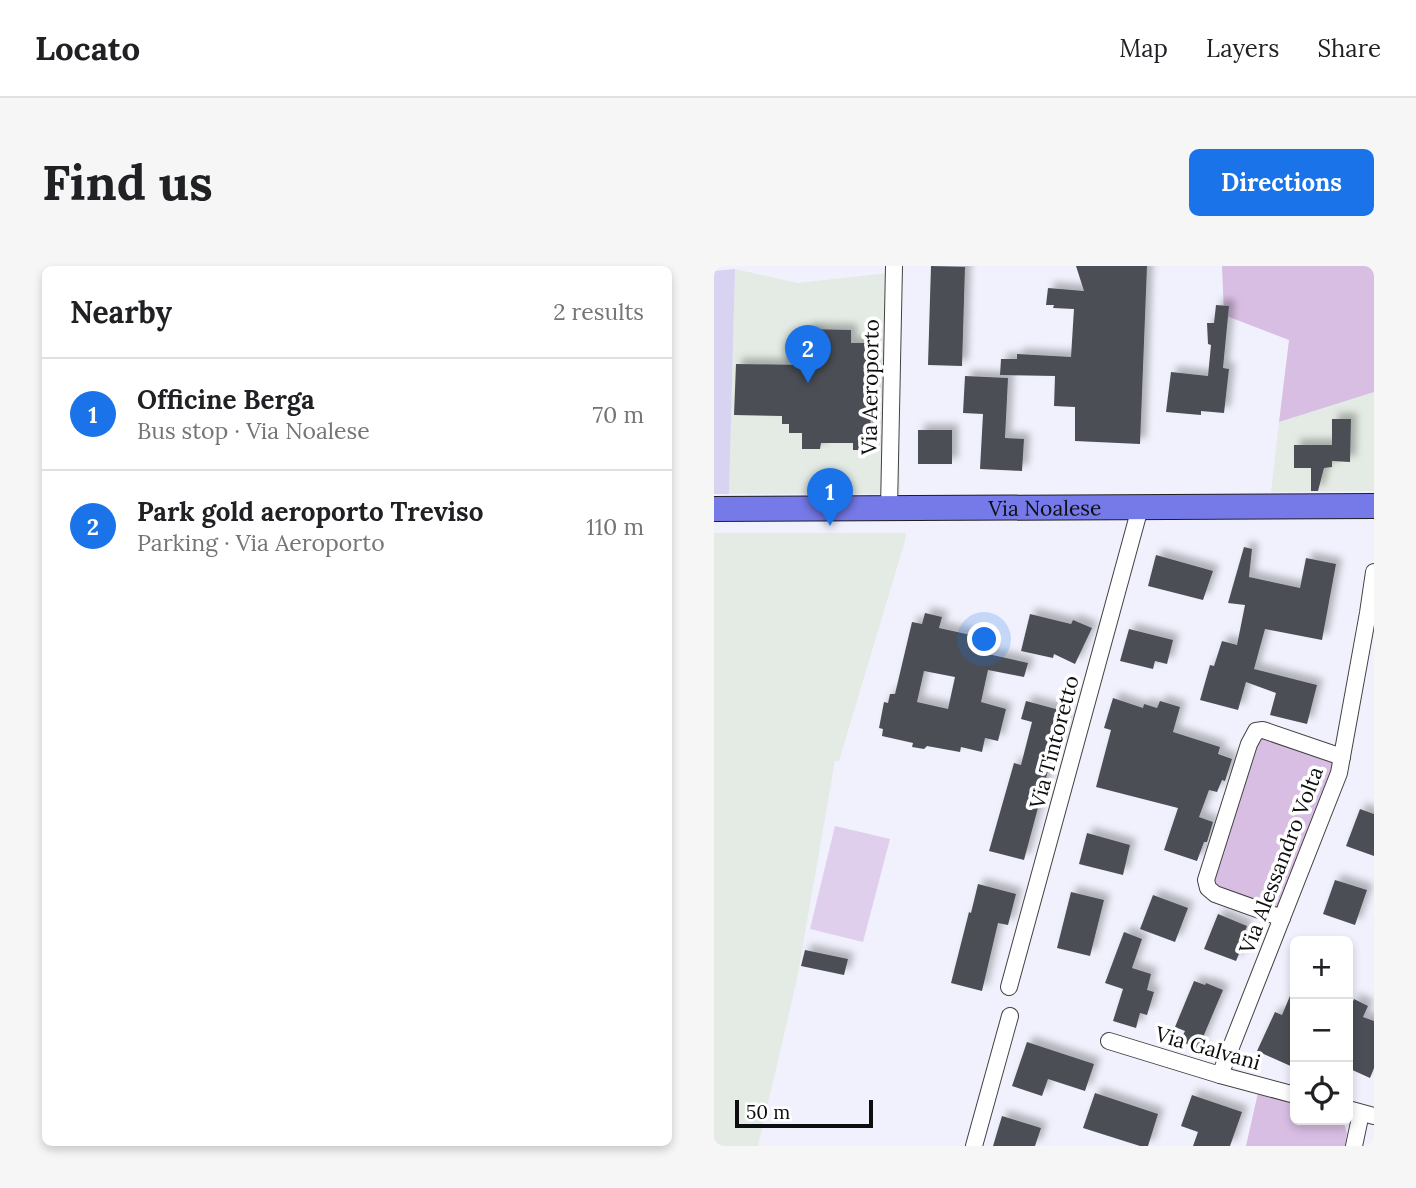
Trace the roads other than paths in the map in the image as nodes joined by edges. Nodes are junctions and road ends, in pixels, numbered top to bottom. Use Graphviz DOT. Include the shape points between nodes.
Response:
graph roads {
  1 [pos="894,266"];
  2 [pos="1374,506"];
  3 [pos="889,508"];
  4 [pos="1140,508"];
  5 [pos="714,509"];
  6 [pos="1374,572"];
  7 [pos="1342,757"];
  8 [pos="1282,918"];
  9 [pos="1009,987"];
  10 [pos="1010,1016"];
  11 [pos="1109,1041"];
  12 [pos="1220,1074"];
  13 [pos="1290,1094"];
  14 [pos="1361,1112"];
  15 [pos="974,1146"];
  16 [pos="1354,1146"];
  1 -- 3 [label="street, Via Aeroporto"];
  2 -- 4 [label="main road, Via Noalese"];
  3 -- 4 [label="main road, Via Noalese"];
  3 -- 5 [label="main road, Via Noalese"];
  4 -- 9 [label="street, Via Tintoretto"];
  6 -- 7 [label="street, Via Alessandro Volta"];
  7 -- 8 [label="street, Via Alessandro Volta"];
  7 -- 8 [label="street" via="1263,730 1256,731 1249,744 1206,880 1215,894"];
  8 -- 12 [label="street, Via Alessandro Volta"];
  10 -- 15 [label="street"];
  11 -- 12 [label="street, Via Galvani"];
  12 -- 13 [label="street, Via Galvani"];
  14 -- 16 [label="street"];
}
